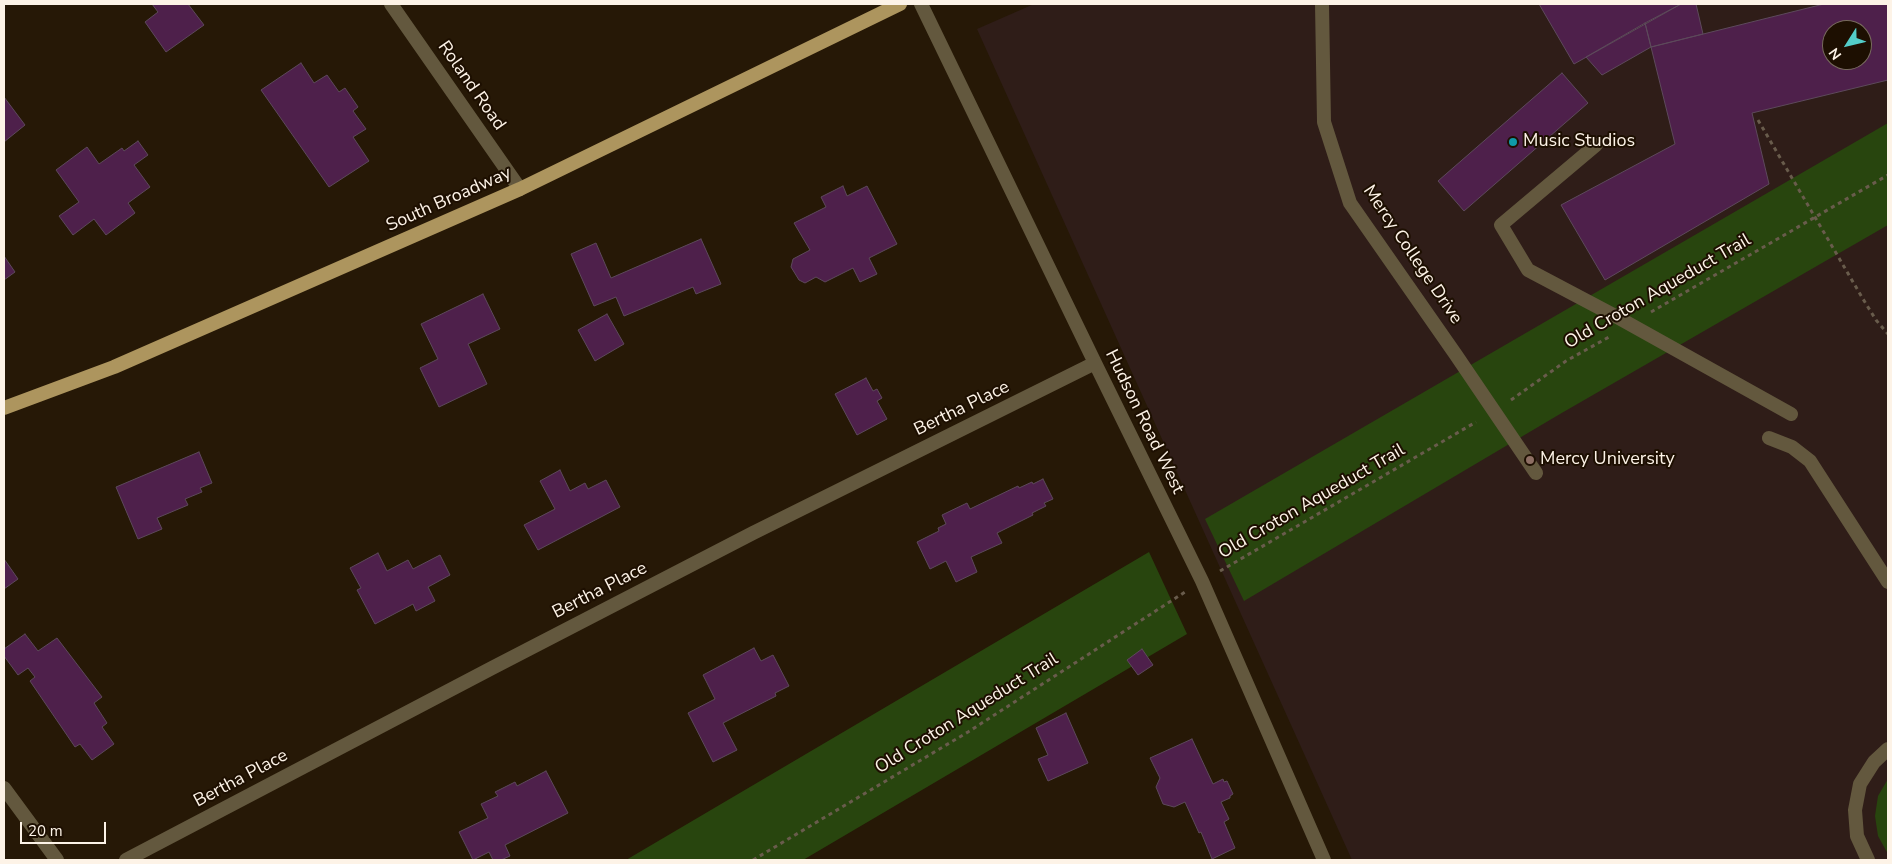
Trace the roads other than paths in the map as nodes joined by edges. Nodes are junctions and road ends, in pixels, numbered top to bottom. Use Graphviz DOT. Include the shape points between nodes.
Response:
graph roads {
  1 [pos="392,4"];
  2 [pos="900,4"];
  3 [pos="921,4"];
  4 [pos="1322,4"];
  5 [pos="1596,145"];
  6 [pos="520,189"];
  7 [pos="1095,363"];
  8 [pos="4,408"];
  9 [pos="1791,414"];
  10 [pos="1769,438"];
  11 [pos="1536,473"];
  12 [pos="1888,582"];
  13 [pos="1888,749"];
  14 [pos="4,788"];
  15 [pos="57,860"];
  16 [pos="126,860"];
  17 [pos="1323,860"];
  18 [pos="1868,860"];
  1 -- 6 [label="street, Roland Road"];
  2 -- 6 [label="main road, South Broadway"];
  3 -- 7 [label="street, Hudson Road West"];
  4 -- 11 [label="street, Mercy College Drive" via="1324,122 1350,203"];
  5 -- 9 [label="street" via="1502,225 1528,270"];
  6 -- 8 [label="main road, South Broadway" via="114,368"];
  7 -- 16 [label="street, Bertha Place" via="745,538"];
  7 -- 17 [label="street, Hudson Road West" via="1202,581"];
  10 -- 12 [label="street" via="1792,447 1810,461"];
  13 -- 18 [label="street" via="1874,762 1860,784 1855,810 1857,836"];
  14 -- 15 [label="street"];
}
